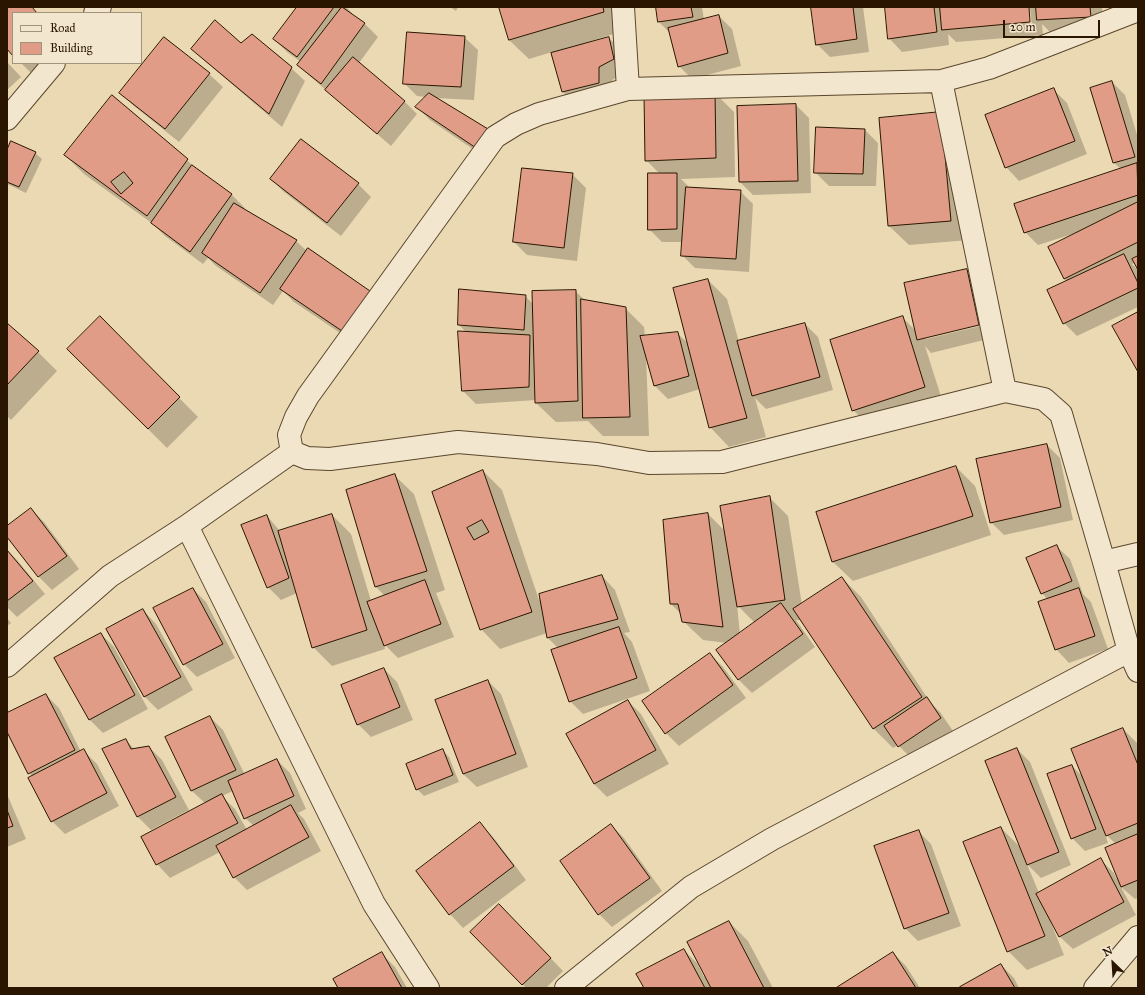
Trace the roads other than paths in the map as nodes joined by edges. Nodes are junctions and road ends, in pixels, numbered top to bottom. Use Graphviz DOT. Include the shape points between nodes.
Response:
graph roads {
  1 [pos="623,7"];
  2 [pos="1138,10"];
  3 [pos="53,64"];
  4 [pos="941,81"];
  5 [pos="628,89"];
  6 [pos="7,119"];
  7 [pos="1005,391"];
  8 [pos="292,452"];
  9 [pos="187,526"];
  10 [pos="1138,554"];
  11 [pos="1104,562"];
  12 [pos="1129,651"];
  13 [pos="7,666"];
  14 [pos="1138,671"];
  15 [pos="1138,937"];
  16 [pos="428,988"];
  17 [pos="566,988"];
  18 [pos="1095,988"];
  1 -- 5 [label="street"];
  2 -- 4 [label="street" via="989,68"];
  3 -- 6 [label="street"];
  4 -- 5 [label="street"];
  4 -- 7 [label="street"];
  5 -- 8 [label="street" via="539,114 516,124 495,138 308,396 296,416 289,435"];
  7 -- 8 [label="street" via="722,462 649,463 596,454 458,442 330,459 307,458"];
  7 -- 11 [label="street" via="1044,399 1061,414"];
  8 -- 9 [label="street"];
  9 -- 13 [label="street" via="110,576"];
  9 -- 16 [label="street" via="374,904"];
  10 -- 11 [label="street"];
  11 -- 12 [label="street"];
  12 -- 14 [label="street"];
  12 -- 17 [label="street" via="772,839 691,887"];
  15 -- 18 [label="street"];
}
